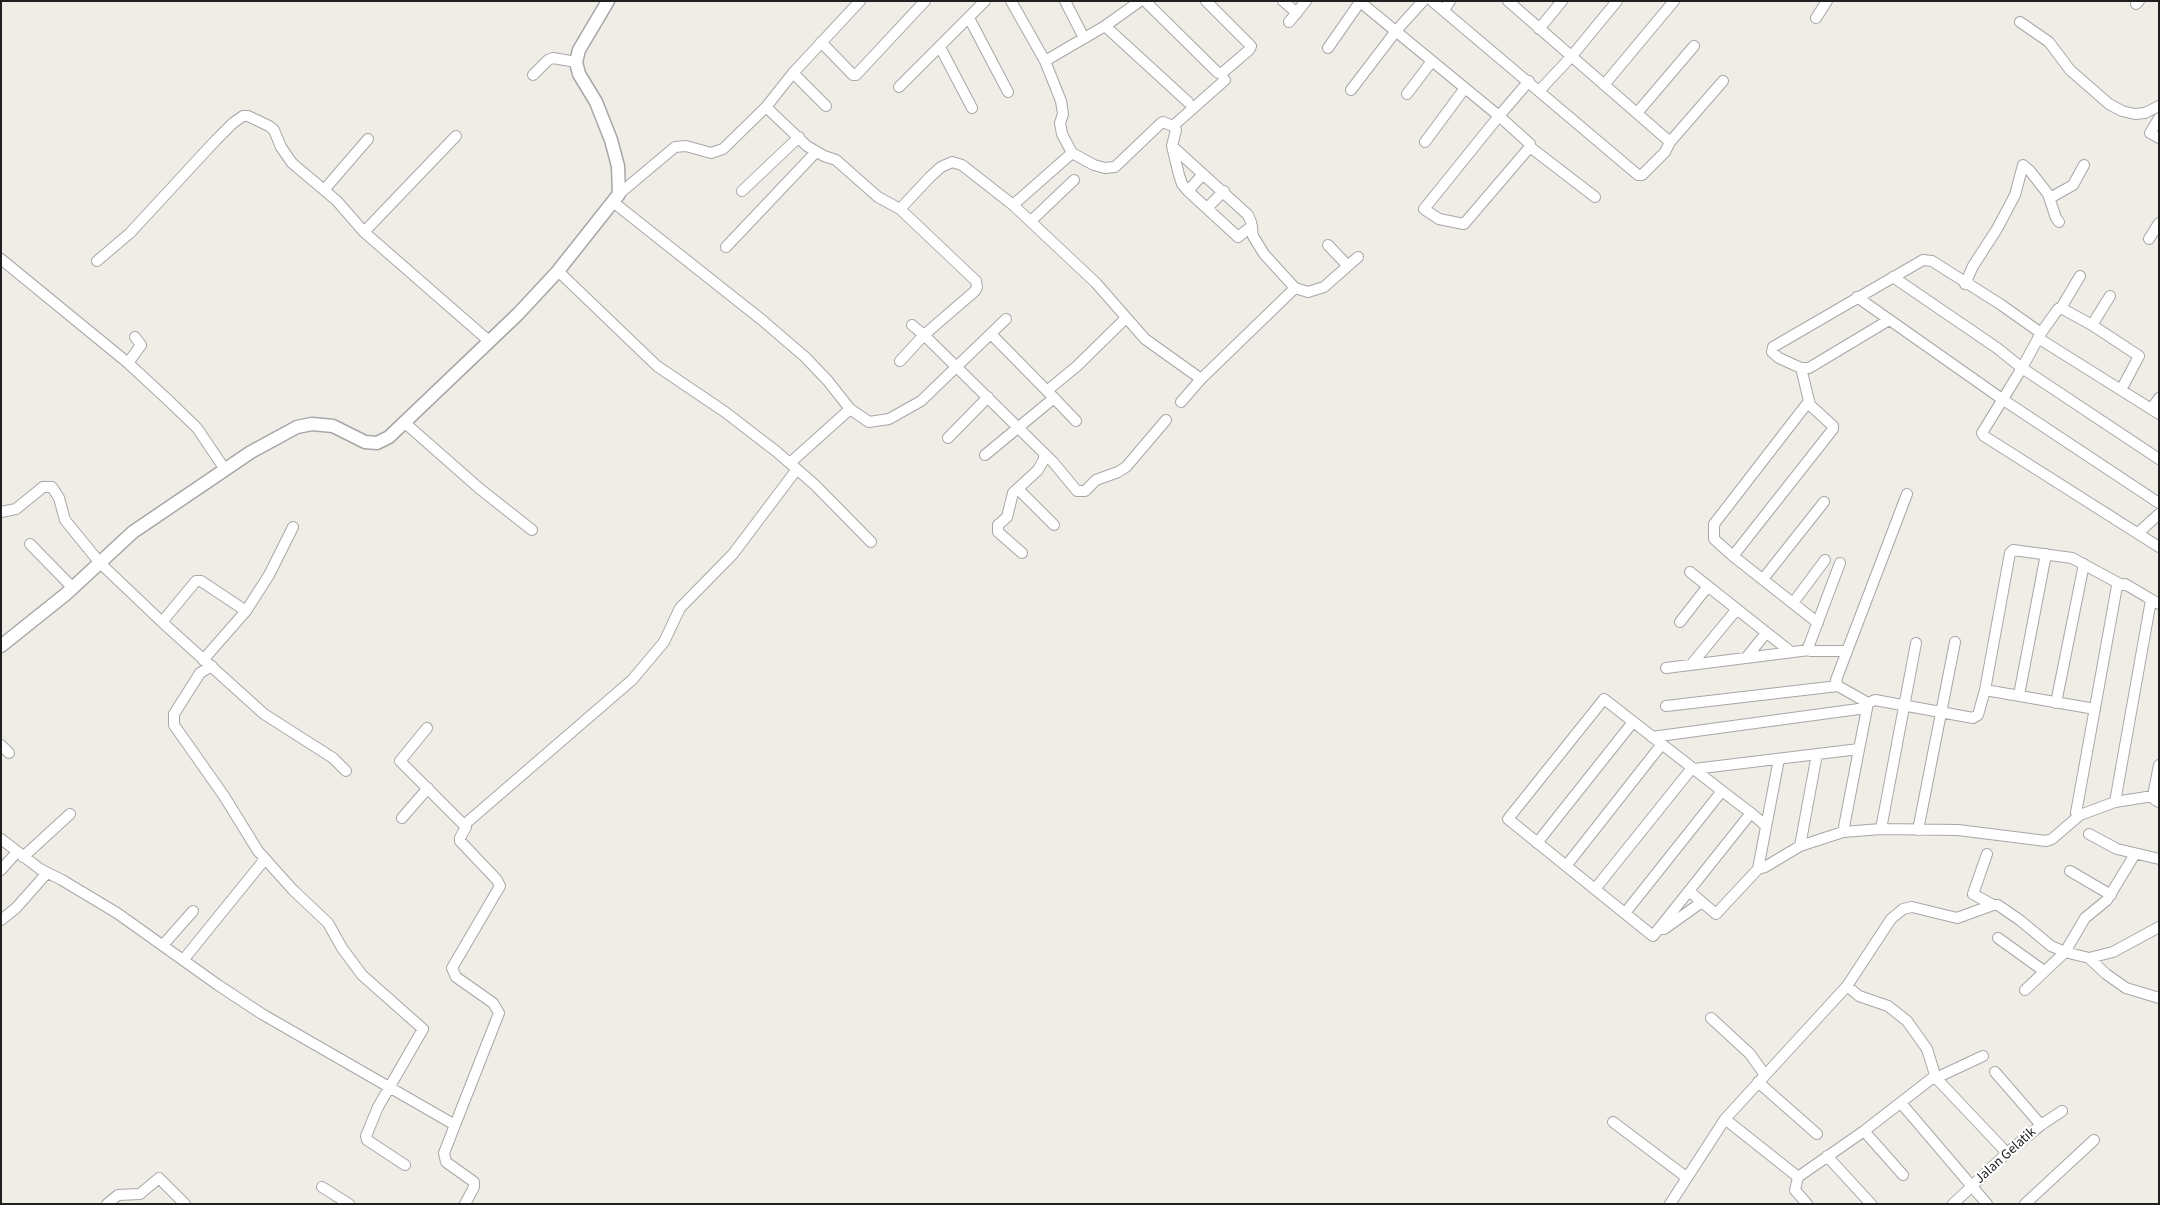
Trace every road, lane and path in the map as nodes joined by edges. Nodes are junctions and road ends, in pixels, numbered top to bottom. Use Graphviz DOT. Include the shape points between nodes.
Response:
graph roads {
  1 [pos="608,1"];
  2 [pos="860,1"];
  3 [pos="925,1"];
  4 [pos="985,1"];
  5 [pos="1011,1"];
  6 [pos="1065,1"];
  7 [pos="1140,1"];
  8 [pos="1145,1"];
  9 [pos="1284,1"];
  10 [pos="1306,1"];
  11 [pos="1423,1"];
  12 [pos="1432,1"];
  13 [pos="1450,1"];
  14 [pos="1508,1"];
  15 [pos="1562,1"];
  16 [pos="1618,1"];
  17 [pos="1674,1"];
  18 [pos="1827,1"];
  19 [pos="1360,2"];
  20 [pos="1213,3"];
  21 [pos="1444,10"];
  22 [pos="1297,12"];
  23 [pos="970,18"];
  24 [pos="1816,18"];
  25 [pos="1288,22"];
  26 [pos="2020,22"];
  27 [pos="1105,26"];
  28 [pos="1539,29"];
  29 [pos="1396,31"];
  30 [pos="1084,38"];
  31 [pos="822,42"];
  32 [pos="1694,46"];
  33 [pos="940,47"];
  34 [pos="1328,48"];
  35 [pos="1571,57"];
  36 [pos="1045,61"];
  37 [pos="1432,61"];
  38 [pos="576,62"];
  39 [pos="793,73"];
  40 [pos="533,74"];
  41 [pos="1226,80"];
  42 [pos="1529,81"];
  43 [pos="1723,81"];
  44 [pos="1604,84"];
  45 [pos="898,87"];
  46 [pos="1465,88"];
  47 [pos="1351,90"];
  48 [pos="1540,91"];
  49 [pos="1008,92"];
  50 [pos="1407,94"];
  51 [pos="1188,102"];
  52 [pos="826,106"];
  53 [pos="2159,106"];
  54 [pos="766,107"];
  55 [pos="972,108"];
  56 [pos="1638,112"];
  57 [pos="1498,116"];
  58 [pos="2159,118"];
  59 [pos="1173,126"];
  60 [pos="456,136"];
  61 [pos="799,137"];
  62 [pos="2159,138"];
  63 [pos="368,139"];
  64 [pos="1425,142"];
  65 [pos="1670,142"];
  66 [pos="1172,146"];
  67 [pos="1530,147"];
  68 [pos="816,152"];
  69 [pos="1072,153"];
  70 [pos="2084,165"];
  71 [pos="1204,174"];
  72 [pos="1074,180"];
  73 [pos="324,190"];
  74 [pos="742,191"];
  75 [pos="1188,191"];
  76 [pos="1224,191"];
  77 [pos="1595,197"];
  78 [pos="616,198"];
  79 [pos="2050,198"];
  80 [pos="1013,205"];
  81 [pos="1207,208"];
  82 [pos="900,210"];
  83 [pos="1031,221"];
  84 [pos="2060,222"];
  85 [pos="2159,223"];
  86 [pos="1252,226"];
  87 [pos="364,232"];
  88 [pos="2149,239"];
  89 [pos="1328,245"];
  90 [pos="726,247"];
  91 [pos="1358,256"];
  92 [pos="1,259"];
  93 [pos="97,261"];
  94 [pos="1348,266"];
  95 [pos="558,271"];
  96 [pos="2080,276"];
  97 [pos="1893,277"];
  98 [pos="1965,284"];
  99 [pos="1296,288"];
  100 [pos="2110,296"];
  101 [pos="1857,297"];
  102 [pos="2061,308"];
  103 [pos="1126,318"];
  104 [pos="1006,319"];
  105 [pos="1889,320"];
  106 [pos="2092,325"];
  107 [pos="912,326"];
  108 [pos="991,334"];
  109 [pos="924,335"];
  110 [pos="2039,336"];
  111 [pos="135,337"];
  112 [pos="489,341"];
  113 [pos="900,361"];
  114 [pos="128,363"];
  115 [pos="956,366"];
  116 [pos="1801,368"];
  117 [pos="2022,368"];
  118 [pos="1201,380"];
  119 [pos="2121,390"];
  120 [pos="1051,394"];
  121 [pos="988,397"];
  122 [pos="2159,398"];
  123 [pos="2002,399"];
  124 [pos="1181,402"];
  125 [pos="1810,406"];
  126 [pos="850,409"];
  127 [pos="2155,411"];
  128 [pos="1166,420"];
  129 [pos="1076,421"];
  130 [pos="405,423"];
  131 [pos="1018,428"];
  132 [pos="948,438"];
  133 [pos="1044,454"];
  134 [pos="985,455"];
  135 [pos="2159,459"];
  136 [pos="794,466"];
  137 [pos="224,468"];
  138 [pos="1018,489"];
  139 [pos="1906,494"];
  140 [pos="1824,502"];
  141 [pos="2159,503"];
  142 [pos="1,512"];
  143 [pos="2159,514"];
  144 [pos="1054,525"];
  145 [pos="293,527"];
  146 [pos="532,530"];
  147 [pos="2138,533"];
  148 [pos="871,542"];
  149 [pos="30,544"];
  150 [pos="2159,547"];
  151 [pos="1022,553"];
  152 [pos="2046,554"];
  153 [pos="1733,556"];
  154 [pos="1825,560"];
  155 [pos="1840,562"];
  156 [pos="100,563"];
  157 [pos="2084,564"];
  158 [pos="1690,572"];
  159 [pos="1763,579"];
  160 [pos="2120,584"];
  161 [pos="1708,586"];
  162 [pos="72,587"];
  163 [pos="2155,602"];
  164 [pos="1793,603"];
  165 [pos="1737,609"];
  166 [pos="246,611"];
  167 [pos="162,622"];
  168 [pos="1680,622"];
  169 [pos="1818,623"];
  170 [pos="1766,633"];
  171 [pos="1955,642"];
  172 [pos="1916,643"];
  173 [pos="1,646"];
  174 [pos="1809,650"];
  175 [pos="1847,651"];
  176 [pos="1791,652"];
  177 [pos="1746,658"];
  178 [pos="208,663"];
  179 [pos="1691,665"];
  180 [pos="1666,668"];
  181 [pos="1843,688"];
  182 [pos="1985,690"];
  183 [pos="2019,695"];
  184 [pos="2056,702"];
  185 [pos="1865,703"];
  186 [pos="1904,705"];
  187 [pos="1666,706"];
  188 [pos="2095,709"];
  189 [pos="1941,712"];
  190 [pos="1633,722"];
  191 [pos="427,728"];
  192 [pos="1652,737"];
  193 [pos="1662,744"];
  194 [pos="1859,749"];
  195 [pos="1818,754"];
  196 [pos="1779,759"];
  197 [pos="2159,765"];
  198 [pos="1693,768"];
  199 [pos="346,771"];
  200 [pos="428,788"];
  201 [pos="1722,791"];
  202 [pos="2156,799"];
  203 [pos="2115,802"];
  204 [pos="70,814"];
  205 [pos="1751,814"];
  206 [pos="2080,815"];
  207 [pos="402,818"];
  208 [pos="464,825"];
  209 [pos="1766,826"];
  210 [pos="1881,829"];
  211 [pos="1918,830"];
  212 [pos="1843,832"];
  213 [pos="2089,834"];
  214 [pos="1,839"];
  215 [pos="1537,842"];
  216 [pos="1800,846"];
  217 [pos="1987,854"];
  218 [pos="2134,854"];
  219 [pos="20,855"];
  220 [pos="265,859"];
  221 [pos="2159,859"];
  222 [pos="1566,866"];
  223 [pos="1758,869"];
  224 [pos="1,870"];
  225 [pos="2070,871"];
  226 [pos="48,873"];
  227 [pos="1595,889"];
  228 [pos="1689,891"];
  229 [pos="2111,895"];
  230 [pos="1702,902"];
  231 [pos="1993,905"];
  232 [pos="193,911"];
  233 [pos="1625,913"];
  234 [pos="1,920"];
  235 [pos="2159,927"];
  236 [pos="1653,936"];
  237 [pos="1998,938"];
  238 [pos="163,945"];
  239 [pos="2064,952"];
  240 [pos="2089,958"];
  241 [pos="184,959"];
  242 [pos="2044,971"];
  243 [pos="1846,986"];
  244 [pos="2024,990"];
  245 [pos="2159,998"];
  246 [pos="1711,1018"];
  247 [pos="1983,1056"];
  248 [pos="1995,1072"];
  249 [pos="1761,1078"];
  250 [pos="1936,1078"];
  251 [pos="389,1087"];
  252 [pos="1901,1103"];
  253 [pos="2062,1111"];
  254 [pos="1725,1119"];
  255 [pos="1613,1122"];
  256 [pos="2041,1125"];
  257 [pos="455,1126"];
  258 [pos="1864,1132"];
  259 [pos="1817,1134"];
  260 [pos="2094,1140"];
  261 [pos="2007,1153"];
  262 [pos="1827,1156"];
  263 [pos="405,1165"];
  264 [pos="1903,1175"];
  265 [pos="1686,1177"];
  266 [pos="1798,1177"];
  267 [pos="1973,1186"];
  268 [pos="322,1187"];
  269 [pos="107,1204"];
  270 [pos="185,1204"];
  271 [pos="349,1204"];
  272 [pos="464,1204"];
  273 [pos="1670,1204"];
  274 [pos="1806,1204"];
  275 [pos="1870,1204"];
  276 [pos="1953,1204"];
  277 [pos="1987,1204"];
  278 [pos="2024,1204"];
  1 -- 38 [label="street" via="579,50"];
  2 -- 31 [label="street"];
  3 -- 31 [label="street" via="856,75"];
  4 -- 23 [label="street"];
  5 -- 36 [label="street"];
  6 -- 30 [label="street"];
  7 -- 27 [label="street"];
  8 -- 20 [label="street" via="1221,74 1251,46"];
  9 -- 22 [label="street"];
  10 -- 22 [label="street"];
  11 -- 29 [label="street"];
  12 -- 21 [label="street"];
  13 -- 21 [label="street"];
  14 -- 28 [label="street"];
  15 -- 28 [label="street"];
  16 -- 35 [label="street"];
  17 -- 44 [label="street"];
  18 -- 24 [label="street"];
  19 -- 29 [label="street"];
  19 -- 34 [label="street"];
  21 -- 42 [label="street"];
  22 -- 25 [label="street"];
  23 -- 33 [label="street"];
  23 -- 49 [label="street"];
  26 -- 53 [label="street" via="2049,42 2066,66 2109,104 2135,114"];
  27 -- 30 [label="street"];
  27 -- 51 [label="street"];
  28 -- 35 [label="street"];
  29 -- 37 [label="street"];
  29 -- 47 [label="street"];
  30 -- 36 [label="street"];
  31 -- 39 [label="street"];
  32 -- 56 [label="street"];
  33 -- 45 [label="street"];
  33 -- 55 [label="street"];
  35 -- 44 [label="street"];
  35 -- 48 [label="street"];
  36 -- 69 [label="street" via="1061,101 1062,134"];
  37 -- 46 [label="street"];
  37 -- 50 [label="street"];
  38 -- 40 [label="street" via="552,58"];
  38 -- 78 [label="street" via="611,140 618,166"];
  39 -- 52 [label="street"];
  39 -- 54 [label="street"];
  41 -- 59 [label="street"];
  42 -- 48 [label="street"];
  42 -- 57 [label="street"];
  43 -- 65 [label="street"];
  44 -- 56 [label="street"];
  46 -- 57 [label="street"];
  46 -- 64 [label="street"];
  48 -- 65 [label="street" via="1638,176 1665,152"];
  54 -- 61 [label="street"];
  54 -- 78 [label="street" via="722,149 711,153 686,146 675,147"];
  56 -- 65 [label="street"];
  57 -- 67 [label="street"];
  57 -- 67 [label="street" via="1424,209 1439,219 1464,224"];
  58 -- 62 [label="street" via="2150,133"];
  59 -- 66 [label="street" via="1176,130"];
  59 -- 69 [label="street" via="1160,124 1115,167 1094,165"];
  60 -- 87 [label="street"];
  61 -- 68 [label="street"];
  61 -- 74 [label="street"];
  63 -- 73 [label="street"];
  66 -- 71 [label="street"];
  66 -- 75 [label="street" via="1178,175"];
  67 -- 77 [label="street"];
  68 -- 82 [label="street" via="836,160 878,197"];
  68 -- 90 [label="street"];
  69 -- 80 [label="street"];
  70 -- 79 [label="street" via="2073,185"];
  71 -- 75 [label="street"];
  71 -- 76 [label="street"];
  72 -- 83 [label="street"];
  73 -- 87 [label="street"];
  73 -- 93 [label="street" via="292,163 274,130 243,116 214,142 130,233"];
  75 -- 81 [label="street"];
  76 -- 81 [label="street"];
  76 -- 86 [label="street" via="1248,215"];
  78 -- 95 [label="street"];
  78 -- 126 [label="street" via="806,357"];
  79 -- 84 [label="street"];
  79 -- 98 [label="street" via="2023,165 2015,195"];
  80 -- 82 [label="street" via="962,165 952,162 930,177"];
  80 -- 83 [label="street"];
  81 -- 86 [label="street" via="1238,238"];
  82 -- 109 [label="street" via="977,284 975,291"];
  83 -- 103 [label="street" via="1096,283"];
  85 -- 88 [label="street"];
  86 -- 99 [label="street" via="1252,236 1264,254"];
  87 -- 112 [label="street"];
  89 -- 94 [label="street"];
  91 -- 94 [label="street"];
  92 -- 114 [label="street"];
  94 -- 99 [label="street" via="1318,290 1308,292"];
  95 -- 112 [label="street"];
  95 -- 136 [label="street" via="657,366 725,412"];
  96 -- 102 [label="street"];
  97 -- 98 [label="street" via="1920,260 1926,260"];
  97 -- 101 [label="street"];
  97 -- 117 [label="street"];
  98 -- 110 [label="street" via="2000,304"];
  99 -- 118 [label="street"];
  100 -- 106 [label="street"];
  101 -- 105 [label="street"];
  101 -- 116 [label="street" via="1773,346 1775,355"];
  102 -- 106 [label="street"];
  102 -- 110 [label="street"];
  103 -- 118 [label="street" via="1145,339"];
  103 -- 120 [label="street"];
  104 -- 108 [label="street"];
  105 -- 116 [label="street" via="1813,367"];
  105 -- 123 [label="street"];
  106 -- 119 [label="street" via="2140,356"];
  107 -- 109 [label="street"];
  108 -- 115 [label="street"];
  108 -- 120 [label="street"];
  109 -- 113 [label="street"];
  109 -- 115 [label="street"];
  110 -- 117 [label="street"];
  110 -- 119 [label="street"];
  111 -- 114 [label="street" via="141,345 140,350"];
  112 -- 130 [label="street"];
  114 -- 137 [label="street" via="197,428"];
  115 -- 121 [label="street"];
  115 -- 126 [label="street" via="922,401 889,419 869,422"];
  116 -- 125 [label="street"];
  117 -- 123 [label="street"];
  117 -- 135 [label="street"];
  118 -- 124 [label="street"];
  119 -- 127 [label="street"];
  120 -- 129 [label="street"];
  120 -- 131 [label="street"];
  121 -- 131 [label="street"];
  121 -- 132 [label="street"];
  122 -- 127 [label="street"];
  123 -- 141 [label="street"];
  123 -- 147 [label="street" via="1982,429 1984,436"];
  125 -- 153 [label="street" via="1803,407 1714,524 1714,539"];
  125 -- 153 [label="street" via="1833,426 1832,432"];
  126 -- 136 [label="street"];
  128 -- 133 [label="street" via="1126,467 1096,480 1085,491 1077,491"];
  130 -- 137 [label="street" via="389,437 373,443 358,440 327,425 304,425"];
  130 -- 146 [label="street"];
  131 -- 133 [label="street"];
  131 -- 134 [label="street"];
  133 -- 138 [label="street" via="1038,470"];
  136 -- 148 [label="street"];
  136 -- 208 [label="street" via="733,554 680,608 664,642 632,680"];
  137 -- 156 [label="street" via="148,520"];
  138 -- 144 [label="street"];
  138 -- 151 [label="street" via="1013,493 1007,517 998,524 998,532"];
  139 -- 175 [label="street"];
  140 -- 159 [label="street"];
  142 -- 156 [label="street" via="16,509 42,487 52,487 65,520"];
  143 -- 147 [label="street"];
  145 -- 166 [label="street" via="270,575"];
  147 -- 150 [label="street"];
  149 -- 162 [label="street"];
  152 -- 157 [label="street" via="2072,558"];
  152 -- 182 [label="street" via="2013,550 2010,553"];
  152 -- 183 [label="street"];
  153 -- 159 [label="street"];
  154 -- 164 [label="street"];
  155 -- 169 [label="street"];
  156 -- 162 [label="street"];
  156 -- 167 [label="street"];
  157 -- 160 [label="street"];
  157 -- 184 [label="street"];
  158 -- 161 [label="street"];
  159 -- 164 [label="street"];
  160 -- 163 [label="street"];
  160 -- 188 [label="street" via="2117,586"];
  161 -- 165 [label="street"];
  161 -- 168 [label="street"];
  162 -- 173 [label="street"];
  163 -- 203 [label="street"];
  164 -- 169 [label="street"];
  165 -- 170 [label="street"];
  165 -- 179 [label="street"];
  166 -- 167 [label="street" via="201,581 196,581"];
  166 -- 178 [label="street"];
  167 -- 178 [label="street"];
  169 -- 174 [label="street"];
  170 -- 176 [label="street"];
  170 -- 177 [label="street"];
  171 -- 189 [label="street"];
  172 -- 186 [label="street"];
  174 -- 175 [label="street"];
  174 -- 176 [label="street"];
  175 -- 181 [label="street" via="1836,680"];
  176 -- 177 [label="street"];
  177 -- 179 [label="street"];
  178 -- 199 [label="street" via="264,714 333,758"];
  178 -- 220 [label="street" via="174,714 174,725"];
  179 -- 180 [label="street"];
  181 -- 185 [label="street"];
  181 -- 187 [label="street"];
  182 -- 183 [label="street"];
  182 -- 189 [label="street" via="1977,717"];
  183 -- 184 [label="street"];
  184 -- 188 [label="street"];
  185 -- 186 [label="street" via="1875,700"];
  185 -- 192 [label="street"];
  185 -- 194 [label="street"];
  186 -- 189 [label="street"];
  186 -- 210 [label="street"];
  188 -- 206 [label="street" via="2076,810"];
  189 -- 211 [label="street"];
  190 -- 192 [label="street"];
  190 -- 215 [label="street"];
  190 -- 215 [label="street" via="1604,699 1508,819"];
  191 -- 200 [label="street" via="400,761"];
  192 -- 193 [label="street"];
  193 -- 198 [label="street"];
  193 -- 222 [label="street"];
  194 -- 195 [label="street"];
  194 -- 212 [label="street"];
  195 -- 196 [label="street"];
  195 -- 216 [label="street"];
  196 -- 198 [label="street"];
  196 -- 209 [label="street"];
  197 -- 202 [label="street"];
  198 -- 201 [label="street"];
  198 -- 227 [label="street"];
  200 -- 207 [label="street"];
  200 -- 208 [label="street"];
  201 -- 205 [label="street"];
  201 -- 233 [label="street"];
  202 -- 203 [label="street"];
  203 -- 206 [label="street"];
  204 -- 219 [label="street"];
  205 -- 209 [label="street"];
  205 -- 228 [label="street"];
  206 -- 211 [label="street" via="2046,841 1958,830"];
  208 -- 257 [label="street" via="466,828 460,840 500,886 452,970 456,977 493,1003 499,1016"];
  209 -- 223 [label="street"];
  210 -- 211 [label="street"];
  210 -- 212 [label="street"];
  212 -- 216 [label="street"];
  213 -- 218 [label="street"];
  214 -- 219 [label="street"];
  215 -- 222 [label="street"];
  216 -- 223 [label="street"];
  217 -- 231 [label="street" via="1972,894"];
  218 -- 221 [label="street"];
  218 -- 229 [label="street"];
  219 -- 224 [label="street"];
  219 -- 226 [label="street"];
  220 -- 241 [label="street"];
  220 -- 251 [label="street" via="328,923 362,975 422,1027 423,1031"];
  222 -- 227 [label="street"];
  223 -- 230 [label="street" via="1716,914"];
  225 -- 229 [label="street"];
  226 -- 234 [label="street"];
  226 -- 238 [label="street"];
  227 -- 233 [label="street"];
  228 -- 230 [label="street"];
  228 -- 236 [label="street"];
  229 -- 239 [label="street" via="2085,918"];
  230 -- 236 [label="street"];
  231 -- 239 [label="street" via="2004,907 2051,946"];
  231 -- 243 [label="street" via="1957,918 1903,909 1891,919"];
  232 -- 238 [label="street"];
  233 -- 236 [label="street"];
  235 -- 240 [label="street" via="2113,952"];
  237 -- 242 [label="street"];
  238 -- 241 [label="street"];
  239 -- 240 [label="street"];
  239 -- 242 [label="street"];
  240 -- 245 [label="street" via="2126,988"];
  241 -- 251 [label="street" via="262,1014"];
  242 -- 244 [label="street"];
  243 -- 249 [label="street"];
  243 -- 250 [label="street" via="1859,996 1888,1006 1907,1021 1927,1049"];
  246 -- 249 [label="street" via="1745,1049"];
  247 -- 250 [label="street"];
  248 -- 256 [label="street"];
  249 -- 254 [label="street"];
  249 -- 259 [label="street"];
  250 -- 252 [label="street"];
  250 -- 261 [label="street"];
  251 -- 257 [label="street"];
  251 -- 263 [label="street" via="366,1138"];
  252 -- 258 [label="street"];
  252 -- 267 [label="street"];
  253 -- 256 [label="street, Jalan Gelatik"];
  254 -- 265 [label="street"];
  254 -- 266 [label="street"];
  255 -- 265 [label="street"];
  256 -- 261 [label="street, Jalan Gelatik"];
  257 -- 272 [label="street" via="444,1157 452,1167 474,1182"];
  258 -- 262 [label="street"];
  258 -- 264 [label="street"];
  260 -- 278 [label="street"];
  261 -- 267 [label="street, Jalan Gelatik"];
  262 -- 266 [label="street"];
  262 -- 275 [label="street"];
  265 -- 273 [label="street"];
  266 -- 274 [label="street" via="1795,1190"];
  267 -- 276 [label="street, Jalan Gelatik"];
  267 -- 277 [label="street"];
  268 -- 271 [label="street"];
  269 -- 270 [label="street" via="118,1195 140,1194 159,1178"];
}
